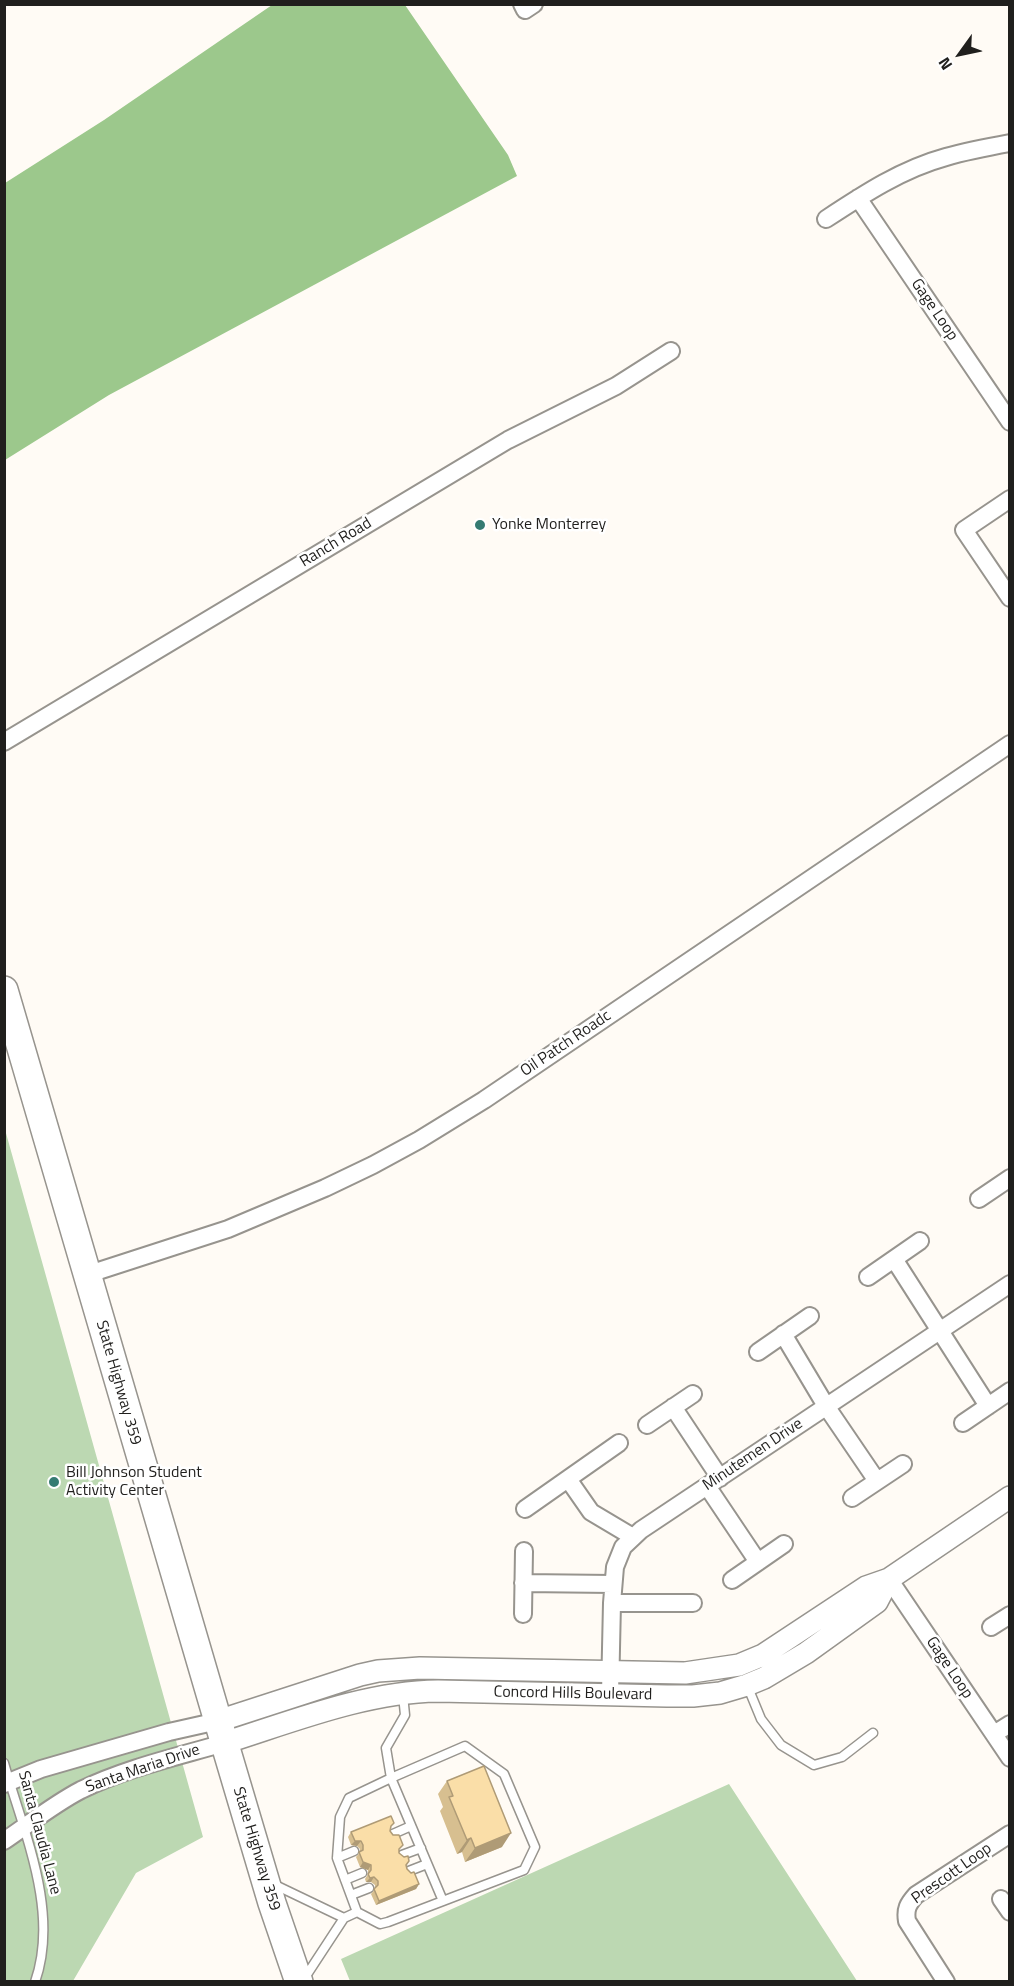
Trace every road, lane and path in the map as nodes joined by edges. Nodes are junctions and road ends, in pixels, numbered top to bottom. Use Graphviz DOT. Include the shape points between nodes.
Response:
graph roads {
  1 [pos="1010,143"];
  2 [pos="858,198"];
  3 [pos="826,219"];
  4 [pos="671,351"];
  5 [pos="1010,422"];
  6 [pos="1010,499"];
  7 [pos="1010,598"];
  8 [pos="4,742"];
  9 [pos="1010,744"];
  10 [pos="4,990"];
  11 [pos="1007,1185"];
  12 [pos="979,1199"];
  13 [pos="920,1241"];
  14 [pos="894,1259"];
  15 [pos="86,1275"];
  16 [pos="868,1277"];
  17 [pos="1009,1284"];
  18 [pos="810,1316"];
  19 [pos="940,1330"];
  20 [pos="783,1334"];
  21 [pos="758,1352"];
  22 [pos="1010,1390"];
  23 [pos="693,1394"];
  24 [pos="826,1406"];
  25 [pos="987,1406"];
  26 [pos="673,1407"];
  27 [pos="963,1422"];
  28 [pos="647,1425"];
  29 [pos="620,1443"];
  30 [pos="903,1464"];
  31 [pos="568,1479"];
  32 [pos="877,1481"];
  33 [pos="713,1482"];
  34 [pos="1010,1497"];
  35 [pos="852,1498"];
  36 [pos="525,1509"];
  37 [pos="633,1537"];
  38 [pos="784,1544"];
  39 [pos="524,1551"];
  40 [pos="758,1562"];
  41 [pos="889,1579"];
  42 [pos="732,1580"];
  43 [pos="524,1583"];
  44 [pos="613,1584"];
  45 [pos="693,1603"];
  46 [pos="612,1604"];
  47 [pos="522,1614"];
  48 [pos="1010,1615"];
  49 [pos="991,1627"];
  50 [pos="739,1665"];
  51 [pos="398,1669"];
  52 [pos="610,1683"];
  53 [pos="747,1685"];
  54 [pos="403,1692"];
  55 [pos="1010,1724"];
  56 [pos="221,1732"];
  57 [pos="873,1733"];
  58 [pos="994,1734"];
  59 [pos="1010,1758"];
  60 [pos="4,1763"];
  61 [pos="391,1778"];
  62 [pos="7,1783"];
  63 [pos="411,1826"];
  64 [pos="23,1828"];
  65 [pos="393,1834"];
  66 [pos="1010,1834"];
  67 [pos="4,1841"];
  68 [pos="421,1848"];
  69 [pos="354,1851"];
  70 [pos="402,1855"];
  71 [pos="338,1858"];
  72 [pos="428,1864"];
  73 [pos="409,1871"];
  74 [pos="362,1872"];
  75 [pos="265,1880"];
  76 [pos="345,1880"];
  77 [pos="369,1888"];
  78 [pos="351,1895"];
  79 [pos="443,1901"];
  80 [pos="357,1912"];
  81 [pos="344,1918"];
  82 [pos="35,1982"];
  83 [pos="301,1982"];
  84 [pos="946,1982"];
  1 -- 2 [label="street" via="944,157 878,185"];
  2 -- 3 [label="street"];
  2 -- 5 [label="street, Gage Loop"];
  4 -- 8 [label="street, Ranch Road" via="616,386 508,441"];
  6 -- 7 [label="street" via="964,530"];
  9 -- 15 [label="street, Oil Patch Roadc" via="484,1100 418,1140 326,1188 228,1229"];
  10 -- 15 [label="main road, State Highway 359"];
  11 -- 12 [label="street"];
  13 -- 14 [label="street"];
  14 -- 16 [label="street"];
  14 -- 19 [label="street"];
  15 -- 56 [label="main road, State Highway 359"];
  17 -- 19 [label="street, Minutemen Drive"];
  18 -- 20 [label="street"];
  19 -- 24 [label="street, Minutemen Drive"];
  19 -- 25 [label="street"];
  20 -- 21 [label="street"];
  20 -- 24 [label="street"];
  22 -- 25 [label="street"];
  23 -- 26 [label="street"];
  24 -- 32 [label="street"];
  24 -- 33 [label="street, Minutemen Drive"];
  25 -- 27 [label="street"];
  26 -- 28 [label="street"];
  26 -- 33 [label="street"];
  29 -- 31 [label="street"];
  30 -- 32 [label="street"];
  31 -- 36 [label="street"];
  31 -- 37 [label="street" via="591,1512"];
  32 -- 35 [label="street"];
  33 -- 37 [label="street, Minutemen Drive"];
  33 -- 40 [label="street"];
  34 -- 41 [label="street, Concord Hills Boulevard"];
  37 -- 44 [label="street, Minutemen Drive" via="618,1555"];
  38 -- 40 [label="street"];
  39 -- 43 [label="street"];
  40 -- 42 [label="street"];
  41 -- 50 [label="street, Concord Hills Boulevard" via="866,1587 763,1655"];
  41 -- 53 [label="street, Concord Hills Boulevard" via="877,1602 806,1653"];
  41 -- 58 [label="street, Gage Loop"];
  43 -- 44 [label="street"];
  43 -- 47 [label="street"];
  44 -- 46 [label="street, Minutemen Drive"];
  45 -- 46 [label="street"];
  46 -- 52 [label="street, Minutemen Drive"];
  48 -- 49 [label="street"];
  50 -- 52 [label="street, Concord Hills Boulevard"];
  50 -- 53 [label="street"];
  51 -- 52 [label="street, Concord Hills Boulevard" via="442,1668"];
  51 -- 54 [label="street"];
  51 -- 56 [label="street, Concord Hills Boulevard" via="360,1675"];
  52 -- 53 [label="street, Concord Hills Boulevard" via="693,1696"];
  52 -- 54 [label="street, Concord Hills Boulevard"];
  53 -- 57 [label="lane" via="761,1719 781,1745 814,1765 842,1757"];
  54 -- 56 [label="street, Concord Hills Boulevard"];
  54 -- 61 [label="lane" via="405,1715 386,1748"];
  55 -- 58 [label="street"];
  56 -- 62 [label="street, Santa Maria Drive" via="169,1732 41,1769"];
  56 -- 64 [label="street, Santa Maria Drive" via="96,1783"];
  56 -- 75 [label="main road, State Highway 359"];
  58 -- 59 [label="street, Gage Loop"];
  60 -- 62 [label="lane, Santa Claudia Lane"];
  61 -- 63 [label="lane"];
  61 -- 71 [label="lane" via="349,1798 340,1817"];
  61 -- 79 [label="lane" via="465,1746 504,1774 509,1784 535,1847 525,1870"];
  62 -- 64 [label="lane, Santa Claudia Lane"];
  63 -- 65 [label="lane"];
  63 -- 68 [label="lane"];
  64 -- 67 [label="street, Santa Maria Drive"];
  64 -- 82 [label="lane, Santa Claudia Lane" via="44,1912"];
  66 -- 84 [label="street, Prescott Loop" via="909,1903 907,1921"];
  68 -- 70 [label="lane"];
  68 -- 72 [label="lane"];
  69 -- 71 [label="lane"];
  71 -- 76 [label="lane"];
  72 -- 73 [label="lane"];
  72 -- 79 [label="lane"];
  74 -- 76 [label="lane"];
  75 -- 81 [label="lane"];
  75 -- 83 [label="main road, State Highway 359"];
  76 -- 78 [label="lane"];
  77 -- 78 [label="lane"];
  78 -- 80 [label="lane"];
  79 -- 80 [label="lane" via="380,1924"];
  80 -- 81 [label="lane"];
  81 -- 83 [label="lane"];
}
